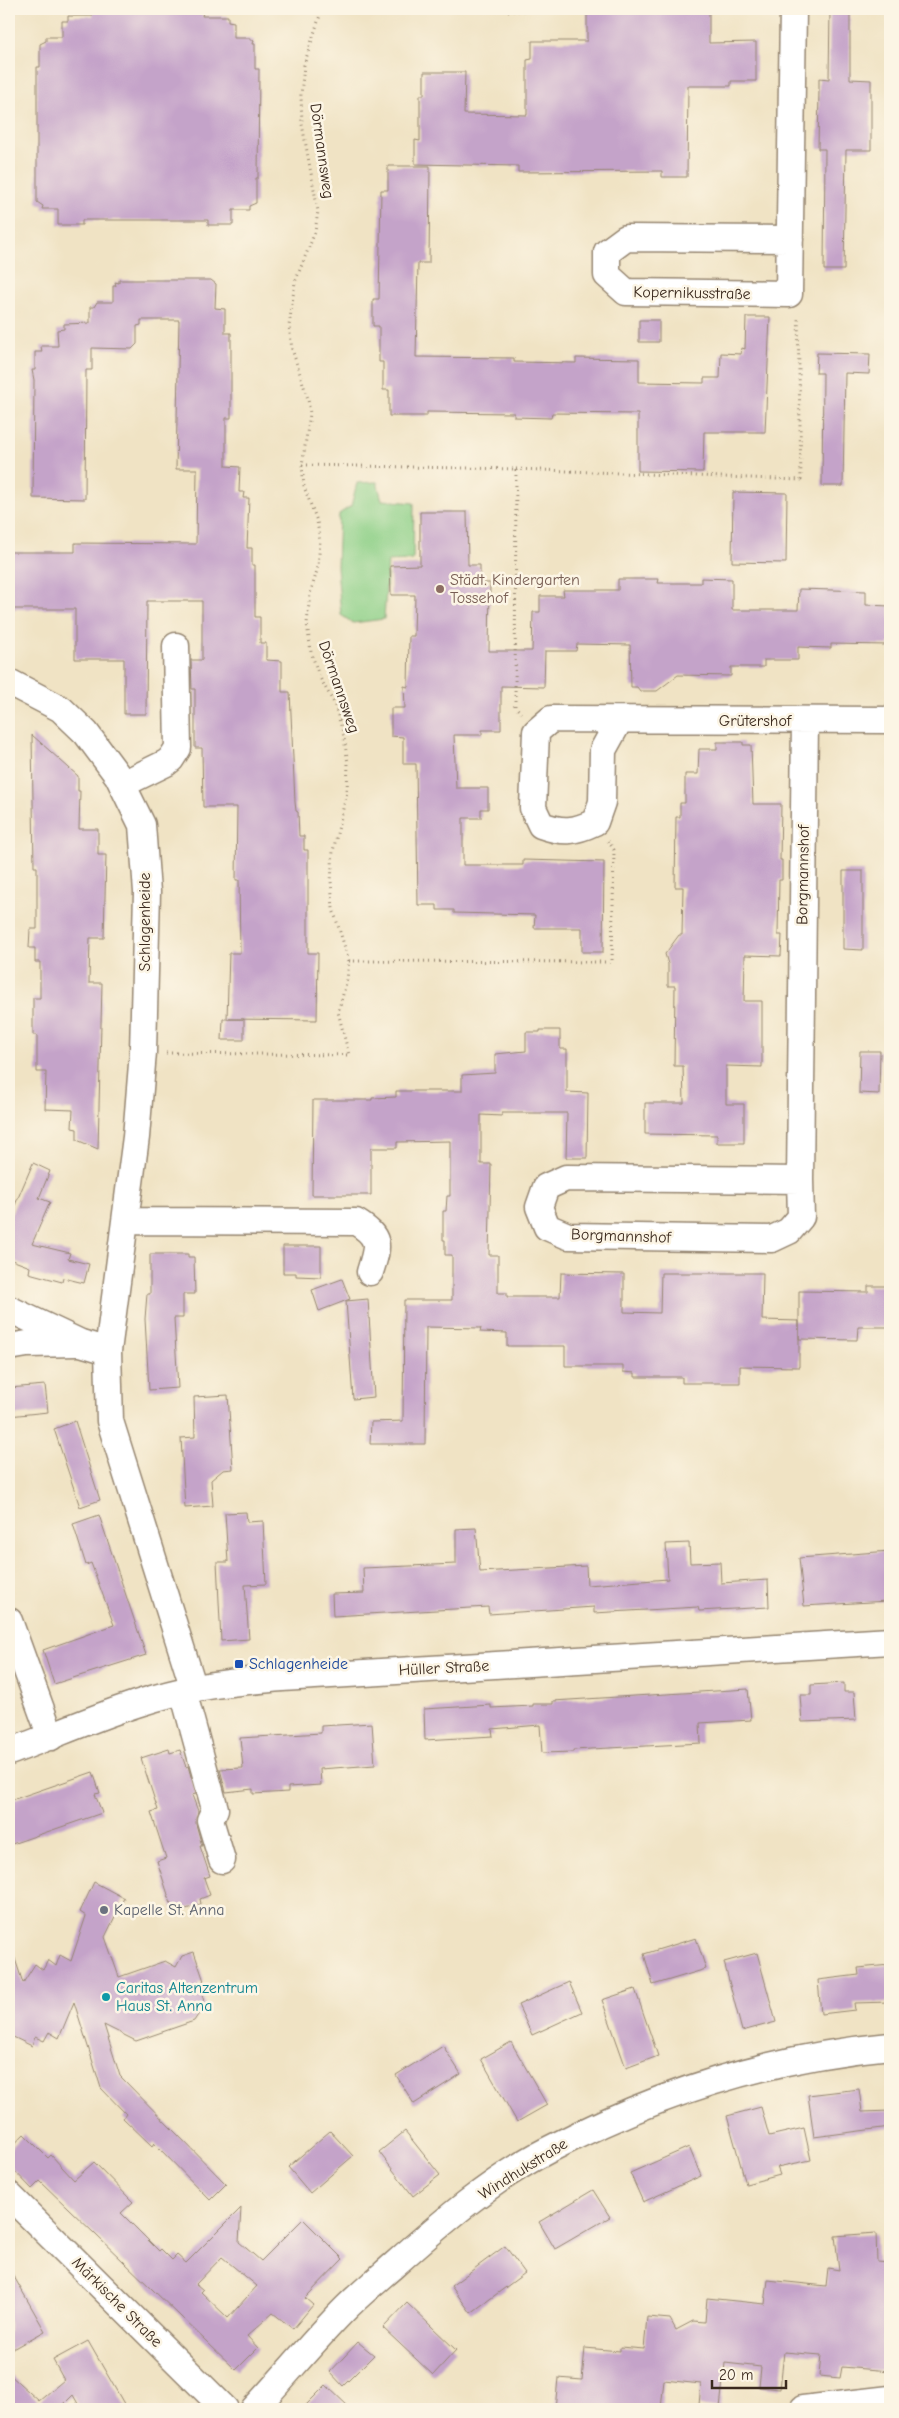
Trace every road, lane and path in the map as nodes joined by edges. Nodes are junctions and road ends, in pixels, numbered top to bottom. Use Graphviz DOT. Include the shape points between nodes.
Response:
graph roads {
  1 [pos="322,9"];
  2 [pos="348,9"];
  3 [pos="548,9"];
  4 [pos="793,9"];
  5 [pos="790,239"];
  6 [pos="790,294"];
  7 [pos="302,465"];
  8 [pos="516,469"];
  9 [pos="176,646"];
  10 [pos="9,682"];
  11 [pos="805,720"];
  12 [pos="890,720"];
  13 [pos="620,721"];
  14 [pos="536,732"];
  15 [pos="123,784"];
  16 [pos="595,822"];
  17 [pos="349,961"];
  18 [pos="142,1052"];
  19 [pos="800,1180"];
  20 [pos="126,1221"];
  21 [pos="370,1272"];
  22 [pos="9,1309"];
  23 [pos="81,1343"];
  24 [pos="9,1347"];
  25 [pos="108,1351"];
  26 [pos="9,1621"];
  27 [pos="890,1641"];
  28 [pos="188,1690"];
  29 [pos="51,1737"];
  30 [pos="9,1752"];
  31 [pos="222,1860"];
  32 [pos="890,2046"];
  33 [pos="9,2195"];
  34 [pos="890,2399"];
  35 [pos="225,2409"];
  36 [pos="254,2409"];
  37 [pos="803,2409"];
  1 -- 7 [label="path, Dörmannsweg" via="307,56 301,95 302,124 318,211 315,232 295,282 289,326 310,414"];
  2 -- 3 [label="path"];
  4 -- 5 [label="street"];
  5 -- 6 [label="street"];
  5 -- 6 [label="street, Kopernikusstraße" via="626,238 607,252 607,275 626,292"];
  6 -- 8 [label="path" via="798,310 801,480"];
  7 -- 8 [label="path"];
  7 -- 17 [label="path, Dörmannsweg" via="304,487 317,521 320,540 307,624 319,676 334,703 343,732 348,763 347,792 333,851 330,881 333,909"];
  8 -- 14 [label="path" via="515,706"];
  9 -- 15 [label="street" via="178,748 166,763"];
  10 -- 15 [label="street, Schlagenheide" via="61,709 86,734"];
  11 -- 12 [label="street, Grütershof"];
  11 -- 13 [label="street, Grütershof"];
  11 -- 19 [label="street, Borgmannshof"];
  13 -- 14 [label="street, Grütershof" via="551,719"];
  13 -- 16 [label="street" via="603,750 602,802"];
  14 -- 16 [label="street" via="533,808 541,825 555,830 577,831"];
  15 -- 18 [label="street, Schlagenheide" via="142,825 143,835 147,892"];
  16 -- 17 [label="path" via="614,850 612,962"];
  17 -- 18 [label="path, Dörmannsweg" via="338,1012 349,1055"];
  18 -- 20 [label="street, Schlagenheide"];
  19 -- 19 [label="street, Borgmannshof" via="566,1178 546,1187 539,1208 547,1227 568,1236 772,1239 788,1231 801,1217"];
  20 -- 21 [label="street" via="356,1222 372,1232 378,1248"];
  20 -- 25 [label="street, Schlagenheide"];
  22 -- 23 [label="street"];
  23 -- 24 [label="street"];
  23 -- 25 [label="street"];
  25 -- 28 [label="street, Schlagenheide" via="110,1421"];
  26 -- 29 [label="street"];
  27 -- 28 [label="street, Hüller Straße" via="282,1678"];
  28 -- 29 [label="street, Hüller Straße" via="136,1705"];
  28 -- 31 [label="street, Schlagenheide" via="215,1809 210,1820"];
  29 -- 30 [label="street, Hüller Straße"];
  32 -- 36 [label="street, Windhukstraße" via="775,2064 703,2083 625,2113 547,2150 439,2225 346,2308"];
  33 -- 35 [label="street, Märkische Straße"];
  34 -- 37 [label="street"];
}
